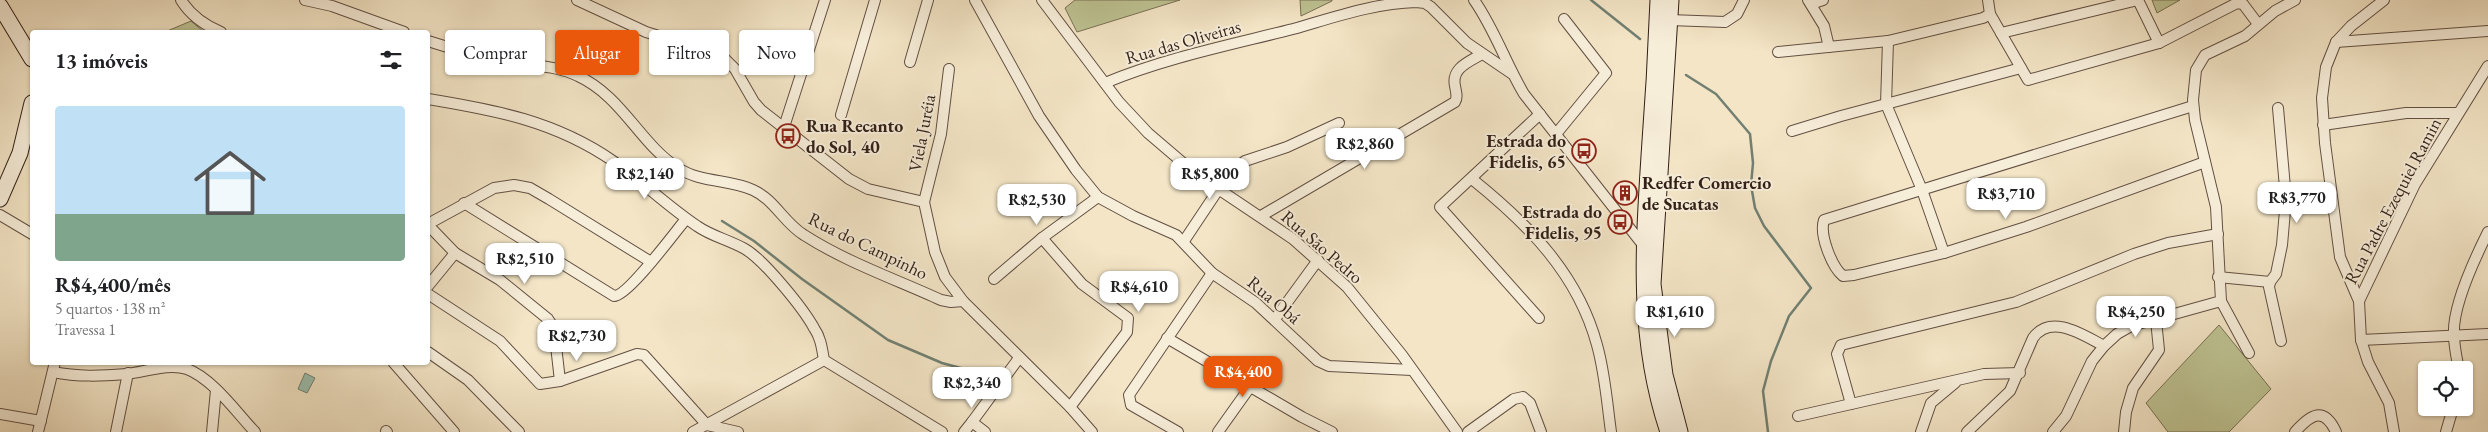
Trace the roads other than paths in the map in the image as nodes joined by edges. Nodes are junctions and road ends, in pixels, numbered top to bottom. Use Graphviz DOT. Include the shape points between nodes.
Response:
graph roads {
  1 [pos="181,0"];
  2 [pos="305,0"];
  3 [pos="577,0"];
  4 [pos="825,0"];
  5 [pos="875,0"];
  6 [pos="928,0"];
  7 [pos="975,0"];
  8 [pos="1042,0"];
  9 [pos="1474,0"];
  10 [pos="1658,0"];
  11 [pos="1671,0"];
  12 [pos="1744,0"];
  13 [pos="1823,0"];
  14 [pos="1988,0"];
  15 [pos="2138,0"];
  16 [pos="2295,0"];
  17 [pos="2384,0"];
  18 [pos="1810,2"];
  19 [pos="0,6"];
  20 [pos="1990,14"];
  21 [pos="1564,19"];
  22 [pos="1669,20"];
  23 [pos="2258,24"];
  24 [pos="217,30"];
  25 [pos="398,30"];
  26 [pos="2488,31"];
  27 [pos="2001,33"];
  28 [pos="1888,41"];
  29 [pos="430,42"];
  30 [pos="2336,42"];
  31 [pos="2159,43"];
  32 [pos="1829,47"];
  33 [pos="1662,48"];
  34 [pos="1778,52"];
  35 [pos="1482,54"];
  36 [pos="30,56"];
  37 [pos="910,62"];
  38 [pos="2488,66"];
  39 [pos="2021,68"];
  40 [pos="949,70"];
  41 [pos="1511,73"];
  42 [pos="1105,83"];
  43 [pos="430,98"];
  44 [pos="1886,104"];
  45 [pos="2194,106"];
  46 [pos="2278,108"];
  47 [pos="30,110"];
  48 [pos="2457,113"];
  49 [pos="1540,114"];
  50 [pos="841,115"];
  51 [pos="1340,123"];
  52 [pos="2323,125"];
  53 [pos="784,127"];
  54 [pos="1792,131"];
  55 [pos="1556,134"];
  56 [pos="2205,162"];
  57 [pos="1472,179"];
  58 [pos="1214,188"];
  59 [pos="1922,190"];
  60 [pos="1098,197"];
  61 [pos="0,199"];
  62 [pos="924,202"];
  63 [pos="464,203"];
  64 [pos="0,215"];
  65 [pos="1261,216"];
  66 [pos="686,219"];
  67 [pos="430,224"];
  68 [pos="430,227"];
  69 [pos="2488,232"];
  70 [pos="30,233"];
  71 [pos="2218,234"];
  72 [pos="1042,238"];
  73 [pos="1184,241"];
  74 [pos="1649,245"];
  75 [pos="455,253"];
  76 [pos="1944,253"];
  77 [pos="1318,260"];
  78 [pos="651,262"];
  79 [pos="1212,273"];
  80 [pos="2218,277"];
  81 [pos="994,279"];
  82 [pos="2270,282"];
  83 [pos="430,284"];
  84 [pos="430,295"];
  85 [pos="963,300"];
  86 [pos="2220,301"];
  87 [pos="2359,301"];
  88 [pos="1539,318"];
  89 [pos="1275,319"];
  90 [pos="2156,320"];
  91 [pos="2454,334"];
  92 [pos="2488,334"];
  93 [pos="1167,338"];
  94 [pos="2361,340"];
  95 [pos="2281,341"];
  96 [pos="2104,346"];
  97 [pos="430,353"];
  98 [pos="2249,353"];
  99 [pos="1019,358"];
  100 [pos="824,360"];
  101 [pos="2458,361"];
  102 [pos="396,365"];
  103 [pos="54,367"];
  104 [pos="1412,370"];
  105 [pos="2020,373"];
  106 [pos="128,374"];
  107 [pos="560,381"];
  108 [pos="1958,381"];
  109 [pos="1250,387"];
  110 [pos="216,390"];
  111 [pos="1851,404"];
  112 [pos="1070,407"];
  113 [pos="0,414"];
  114 [pos="1798,416"];
  115 [pos="2451,416"];
  116 [pos="41,421"];
  117 [pos="972,422"];
  118 [pos="707,425"];
  119 [pos="38,432"];
  120 [pos="116,432"];
  121 [pos="212,432"];
  122 [pos="255,432"];
  123 [pos="454,432"];
  124 [pos="518,432"];
  125 [pos="693,432"];
  126 [pos="738,432"];
  127 [pos="942,432"];
  128 [pos="964,432"];
  129 [pos="985,432"];
  130 [pos="1092,432"];
  131 [pos="1178,432"];
  132 [pos="1218,432"];
  133 [pos="1332,432"];
  134 [pos="1457,432"];
  135 [pos="1468,432"];
  136 [pos="1540,432"];
  137 [pos="1610,432"];
  138 [pos="1668,432"];
  139 [pos="1680,432"];
  140 [pos="1921,432"];
  141 [pos="1967,432"];
  142 [pos="2053,432"];
  143 [pos="2124,432"];
  144 [pos="2296,432"];
  145 [pos="2336,432"];
  146 [pos="2394,432"];
  147 [pos="2446,432"];
  1 -- 24 [label="street" via="198,20"];
  2 -- 25 [label="street" via="332,6"];
  3 -- 53 [label="street" via="646,32 722,56 735,68 754,102"];
  4 -- 53 [label="street"];
  5 -- 50 [label="street"];
  6 -- 37 [label="street"];
  7 -- 60 [label="street" via="1039,116"];
  8 -- 42 [label="street, Rua São Pedro"];
  9 -- 41 [label="street" via="1491,26"];
  10 -- 33 [label="main road"];
  11 -- 22 [label="main road"];
  12 -- 22 [label="street" via="1736,14 1725,22"];
  13 -- 18 [label="street"];
  14 -- 20 [label="street"];
  15 -- 27 [label="street"];
  15 -- 31 [label="street"];
  16 -- 23 [label="street"];
  17 -- 30 [label="street"];
  18 -- 32 [label="street" via="1824,26"];
  19 -- 36 [label="main road"];
  20 -- 27 [label="street"];
  20 -- 28 [label="street"];
  21 -- 55 [label="street" via="1606,73"];
  22 -- 33 [label="main road"];
  23 -- 31 [label="street" via="2243,4 2237,3"];
  23 -- 45 [label="street" via="2245,36 2210,52 2200,61 2194,80"];
  26 -- 30 [label="street"];
  27 -- 39 [label="street"];
  28 -- 32 [label="street"];
  28 -- 44 [label="street"];
  29 -- 85 [label="street, Rua do Campinho" via="478,56 565,70 580,76 608,96 664,157 686,173 755,191 774,204 796,230 818,243 941,300"];
  30 -- 52 [label="street" via="2325,74"];
  31 -- 39 [label="street" via="2028,80"];
  32 -- 34 [label="street"];
  33 -- 74 [label="main road"];
  35 -- 41 [label="street, Rua das Oliveiras"];
  35 -- 42 [label="street, Rua das Oliveiras" via="1431,7 1424,3 1403,2 1181,57"];
  35 -- 65 [label="street" via="1457,71 1455,102"];
  38 -- 48 [label="street, Rua Padre Ezequiel Ramin"];
  39 -- 44 [label="street"];
  40 -- 62 [label="street, Viela Juréia" via="940,134"];
  41 -- 49 [label="street"];
  42 -- 58 [label="street, Rua São Pedro" via="1148,133"];
  43 -- 66 [label="street" via="513,114 546,125 611,159"];
  44 -- 54 [label="street"];
  44 -- 59 [label="street"];
  45 -- 56 [label="street"];
  45 -- 59 [label="street"];
  46 -- 82 [label="street" via="2286,200 2282,245 2276,274"];
  47 -- 61 [label="main road" via="20,153"];
  48 -- 52 [label="street" via="2406,113"];
  48 -- 87 [label="street, Rua Padre Ezequiel Ramin" via="2415,184"];
  49 -- 55 [label="street"];
  49 -- 57 [label="street"];
  51 -- 58 [label="street" via="1245,161"];
  52 -- 87 [label="street" via="2337,242 2344,268"];
  53 -- 62 [label="street" via="862,186"];
  55 -- 74 [label="street"];
  56 -- 71 [label="street" via="2216,207"];
  56 -- 76 [label="street"];
  57 -- 88 [label="street" via="1440,207"];
  57 -- 137 [label="street" via="1549,251 1582,301 1598,346"];
  58 -- 65 [label="street, Rua São Pedro"];
  58 -- 73 [label="street"];
  59 -- 76 [label="street"];
  59 -- 76 [label="street" via="1824,220 1821,229 1836,270 1843,276"];
  60 -- 72 [label="street"];
  60 -- 73 [label="street, Rua Obá"];
  62 -- 85 [label="street" via="939,265"];
  63 -- 67 [label="street"];
  63 -- 78 [label="street" via="494,188 514,185 530,188"];
  63 -- 78 [label="street" via="614,296 622,294"];
  64 -- 70 [label="street"];
  65 -- 77 [label="street, Rua São Pedro"];
  66 -- 78 [label="street"];
  66 -- 100 [label="street" via="745,249 766,265 814,327"];
  68 -- 75 [label="street"];
  69 -- 91 [label="street" via="2472,265 2458,307"];
  71 -- 80 [label="street"];
  71 -- 111 [label="street" via="2168,243 2134,254 2016,302 1842,345 1836,354"];
  72 -- 81 [label="street"];
  72 -- 112 [label="street" via="1082,284 1129,322 1127,332"];
  73 -- 79 [label="street, Rua Obá"];
  74 -- 138 [label="main road" via="1643,287 1646,324"];
  74 -- 139 [label="main road" via="1665,375"];
  75 -- 83 [label="street"];
  75 -- 107 [label="street" via="500,280 548,319 554,328"];
  77 -- 89 [label="street"];
  77 -- 104 [label="street, Rua São Pedro" via="1347,287"];
  79 -- 89 [label="street, Rua Obá"];
  79 -- 93 [label="street"];
  80 -- 82 [label="street"];
  80 -- 86 [label="street"];
  82 -- 95 [label="street"];
  84 -- 107 [label="street" via="500,341 536,381 547,384"];
  85 -- 99 [label="street"];
  86 -- 90 [label="street"];
  86 -- 98 [label="street"];
  87 -- 94 [label="street"];
  89 -- 104 [label="street, Rua Obá" via="1318,361 1329,366"];
  90 -- 96 [label="street" via="2131,326"];
  90 -- 143 [label="street" via="2159,350 2133,388"];
  91 -- 92 [label="street"];
  91 -- 94 [label="street"];
  91 -- 101 [label="street"];
  93 -- 109 [label="street"];
  93 -- 131 [label="street" via="1130,395 1131,405"];
  94 -- 146 [label="street" via="2368,362 2389,403"];
  96 -- 105 [label="street" via="2075,331 2046,327 2038,330 2033,338"];
  96 -- 142 [label="street" via="2092,361 2066,416"];
  97 -- 124 [label="street" via="468,380"];
  99 -- 112 [label="street"];
  99 -- 117 [label="street"];
  100 -- 118 [label="street"];
  100 -- 127 [label="street"];
  102 -- 123 [label="street"];
  103 -- 106 [label="street" via="78,376"];
  103 -- 116 [label="street"];
  104 -- 134 [label="street, Rua São Pedro"];
  105 -- 108 [label="street" via="1984,374"];
  105 -- 141 [label="street" via="2010,391"];
  106 -- 110 [label="street" via="169,368 187,369"];
  106 -- 120 [label="street"];
  107 -- 118 [label="street" via="640,354 648,358"];
  108 -- 111 [label="street"];
  108 -- 140 [label="street" via="1931,403"];
  109 -- 132 [label="street"];
  109 -- 133 [label="street"];
  110 -- 121 [label="street"];
  110 -- 122 [label="street"];
  111 -- 114 [label="street"];
  112 -- 130 [label="street"];
  113 -- 116 [label="street"];
  115 -- 147 [label="street"];
  116 -- 119 [label="street"];
  117 -- 128 [label="street"];
  117 -- 129 [label="street"];
  118 -- 125 [label="street"];
  118 -- 126 [label="street"];
  135 -- 136 [label="street" via="1523,396 1530,403"];
  144 -- 145 [label="street" via="2307,418 2323,415"];
}
